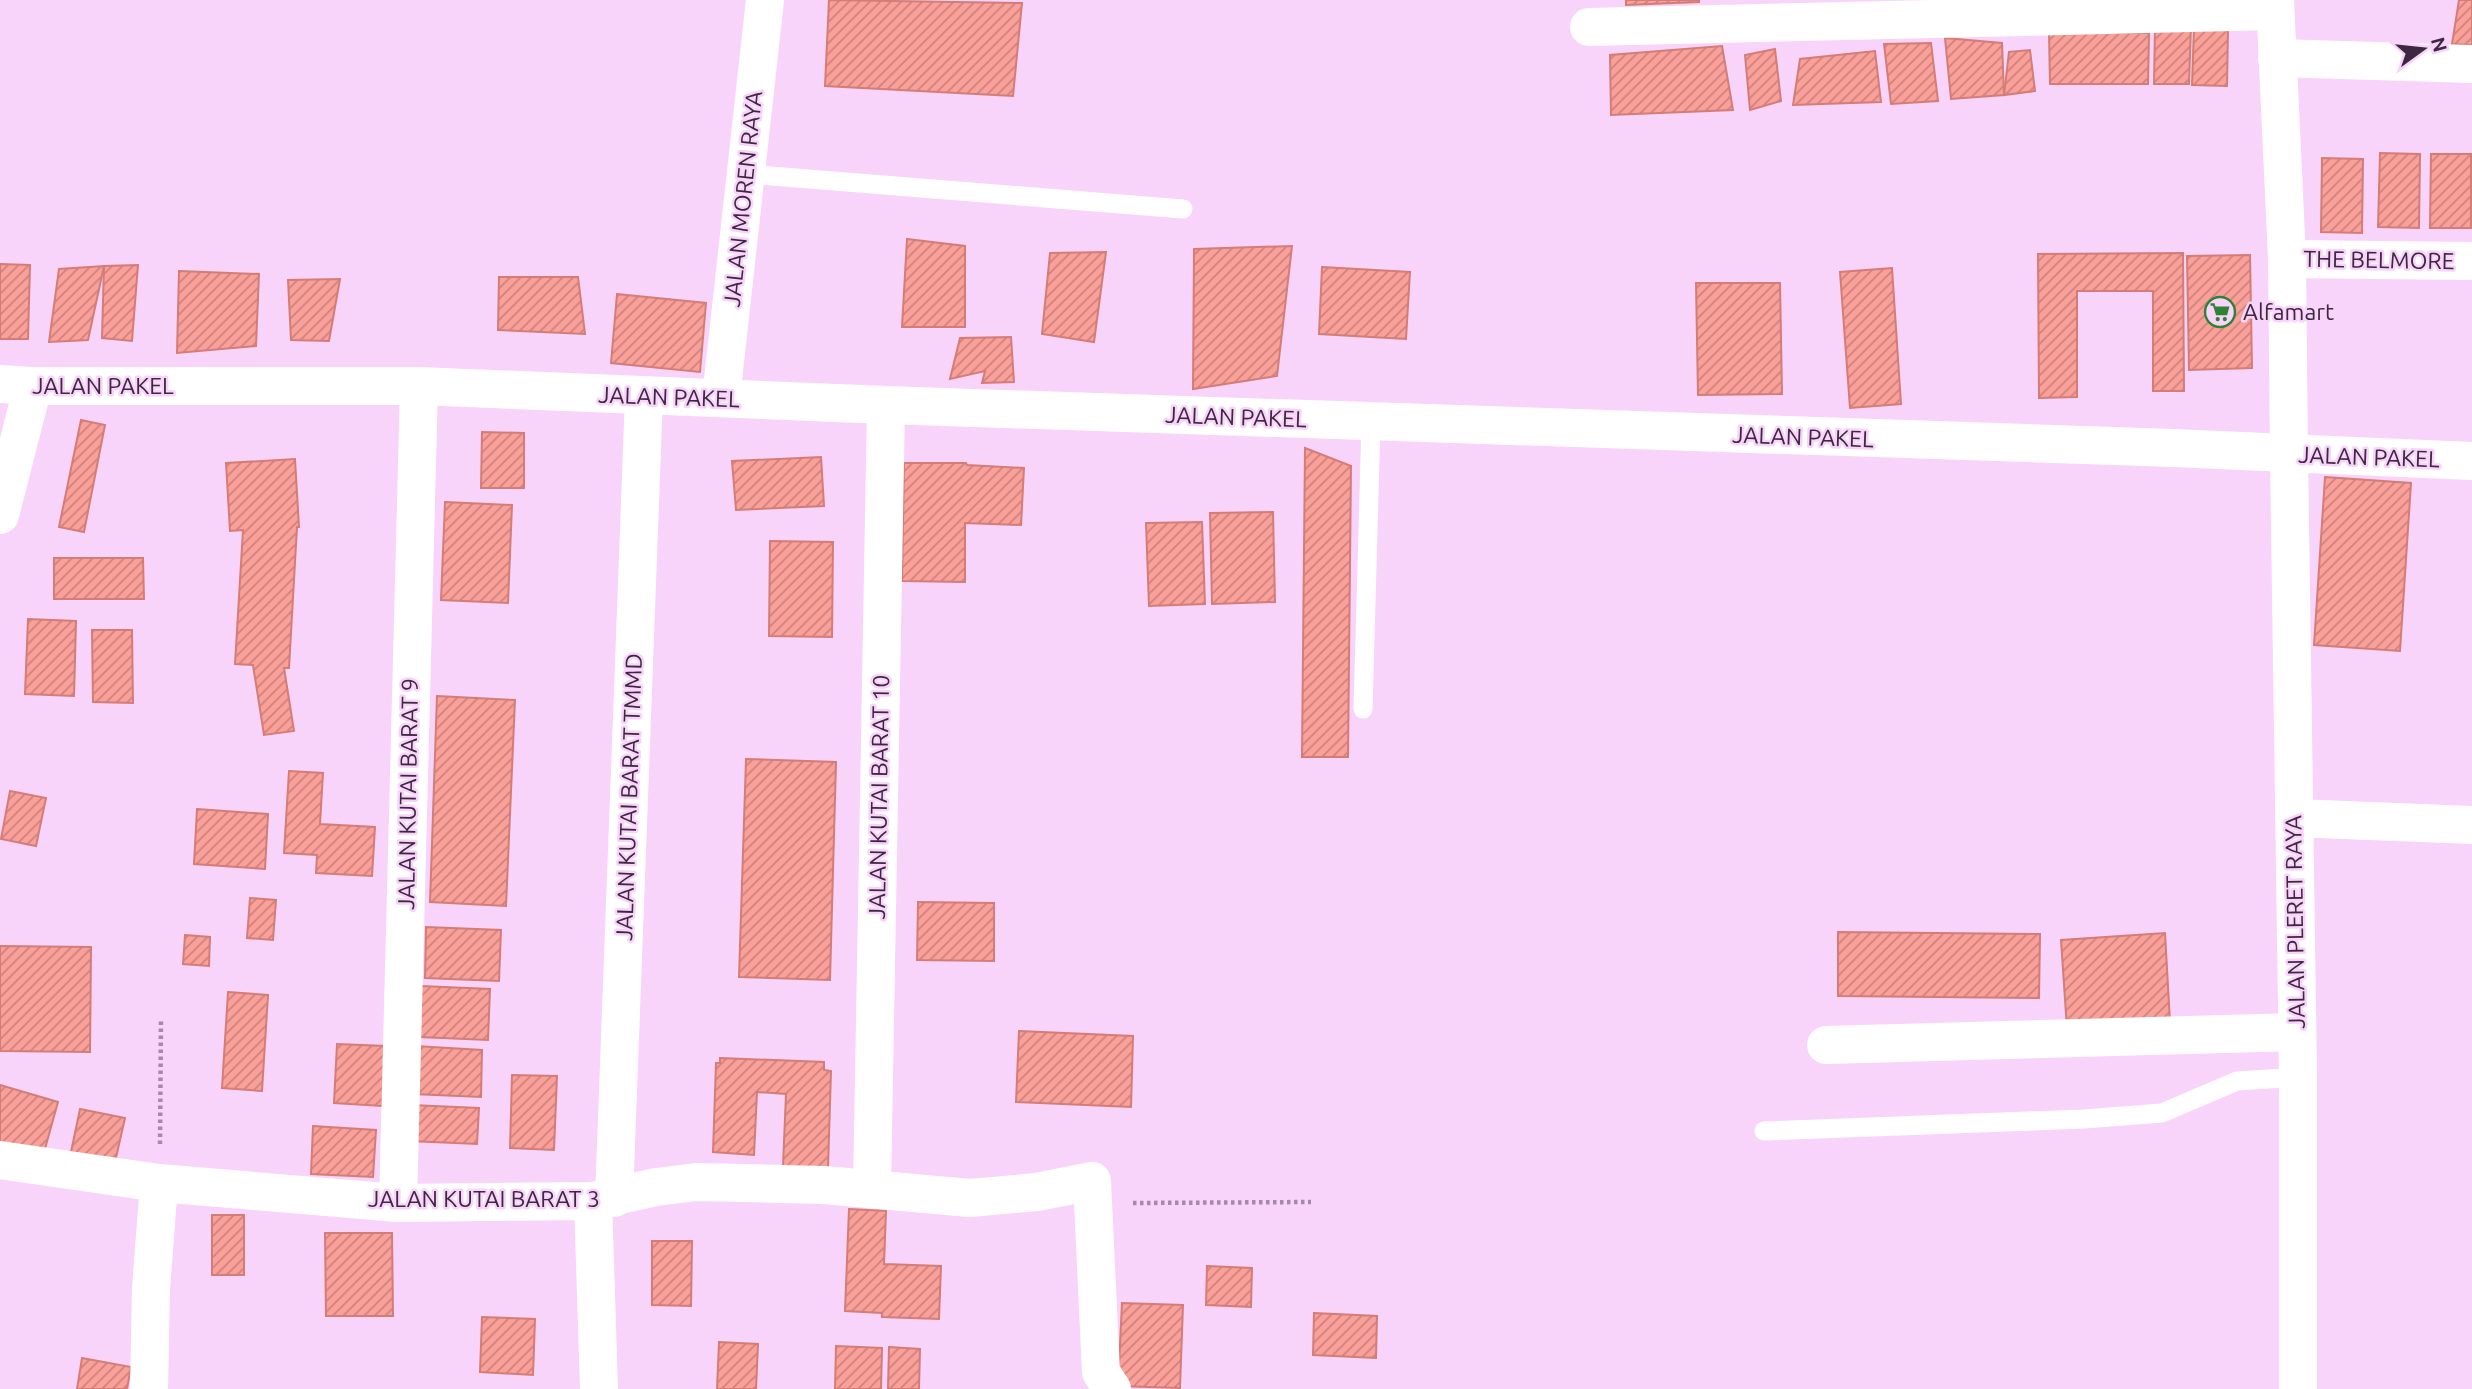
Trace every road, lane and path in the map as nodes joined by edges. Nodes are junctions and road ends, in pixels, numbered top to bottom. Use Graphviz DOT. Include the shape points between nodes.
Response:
graph roads {
  1 [pos="765,0"];
  2 [pos="2275,6"];
  3 [pos="1589,27"];
  4 [pos="2277,58"];
  5 [pos="2472,65"];
  6 [pos="746,174"];
  7 [pos="1183,209"];
  8 [pos="2287,259"];
  9 [pos="2472,261"];
  10 [pos="17,385"];
  11 [pos="419,386"];
  12 [pos="644,396"];
  13 [pos="721,398"];
  14 [pos="886,405"];
  15 [pos="1376,422"];
  16 [pos="2289,454"];
  17 [pos="2472,461"];
  18 [pos="0,515"];
  19 [pos="1363,709"];
  20 [pos="2294,818"];
  21 [pos="2472,825"];
  22 [pos="161,1018"];
  23 [pos="2297,1032"];
  24 [pos="1826,1045"];
  25 [pos="2298,1077"];
  26 [pos="1764,1131"];
  27 [pos="0,1160"];
  28 [pos="159,1183"];
  29 [pos="872,1189"];
  30 [pos="1093,1192"];
  31 [pos="604,1200"];
  32 [pos="1311,1202"];
  33 [pos="398,1203"];
  34 [pos="149,1389"];
  35 [pos="599,1389"];
  36 [pos="1112,1389"];
  37 [pos="2298,1389"];
  1 -- 6 [label="street, JALAN MOREN RAYA"];
  2 -- 3 [label="street"];
  2 -- 4 [label="street, JALAN PLERET RAYA"];
  4 -- 5 [label="street"];
  4 -- 8 [label="street, JALAN PLERET RAYA"];
  6 -- 7 [label="lane"];
  6 -- 13 [label="street, JALAN MOREN RAYA"];
  8 -- 9 [label="street, THE BELMORE"];
  8 -- 16 [label="street, JALAN PLERET RAYA"];
  10 -- 11 [label="street, JALAN PAKEL"];
  10 -- 18 [label="street"];
  11 -- 12 [label="street, JALAN PAKEL"];
  11 -- 33 [label="street, JALAN KUTAI BARAT 9"];
  12 -- 13 [label="street, JALAN PAKEL"];
  12 -- 31 [label="street, JALAN KUTAI BARAT TMMD"];
  13 -- 14 [label="street, JALAN PAKEL"];
  14 -- 15 [label="street, JALAN PAKEL"];
  14 -- 29 [label="street, JALAN KUTAI BARAT 10"];
  15 -- 16 [label="street, JALAN PAKEL"];
  15 -- 19 [label="lane"];
  16 -- 17 [label="street, JALAN PAKEL"];
  16 -- 20 [label="street, JALAN PLERET RAYA"];
  20 -- 21 [label="street"];
  20 -- 23 [label="street, JALAN PLERET RAYA"];
  22 -- 28 [label="path"];
  23 -- 24 [label="street"];
  23 -- 25 [label="street, JALAN PLERET RAYA"];
  25 -- 26 [label="lane" via="2237,1081 2162,1113"];
  25 -- 37 [label="street, JALAN PLERET RAYA"];
  27 -- 28 [label="street, JALAN KUTAI BARAT 3"];
  28 -- 33 [label="street, JALAN KUTAI BARAT 3"];
  28 -- 34 [label="street"];
  29 -- 30 [label="street, JALAN KUTAI BARAT 3" via="970,1198"];
  29 -- 31 [label="street, JALAN KUTAI BARAT 3" via="697,1182"];
  30 -- 32 [label="path"];
  30 -- 36 [label="street" via="1101,1372"];
  31 -- 33 [label="street, JALAN KUTAI BARAT 3"];
  31 -- 35 [label="street, JALAN KUTAI BARAT TMMD"];
}
